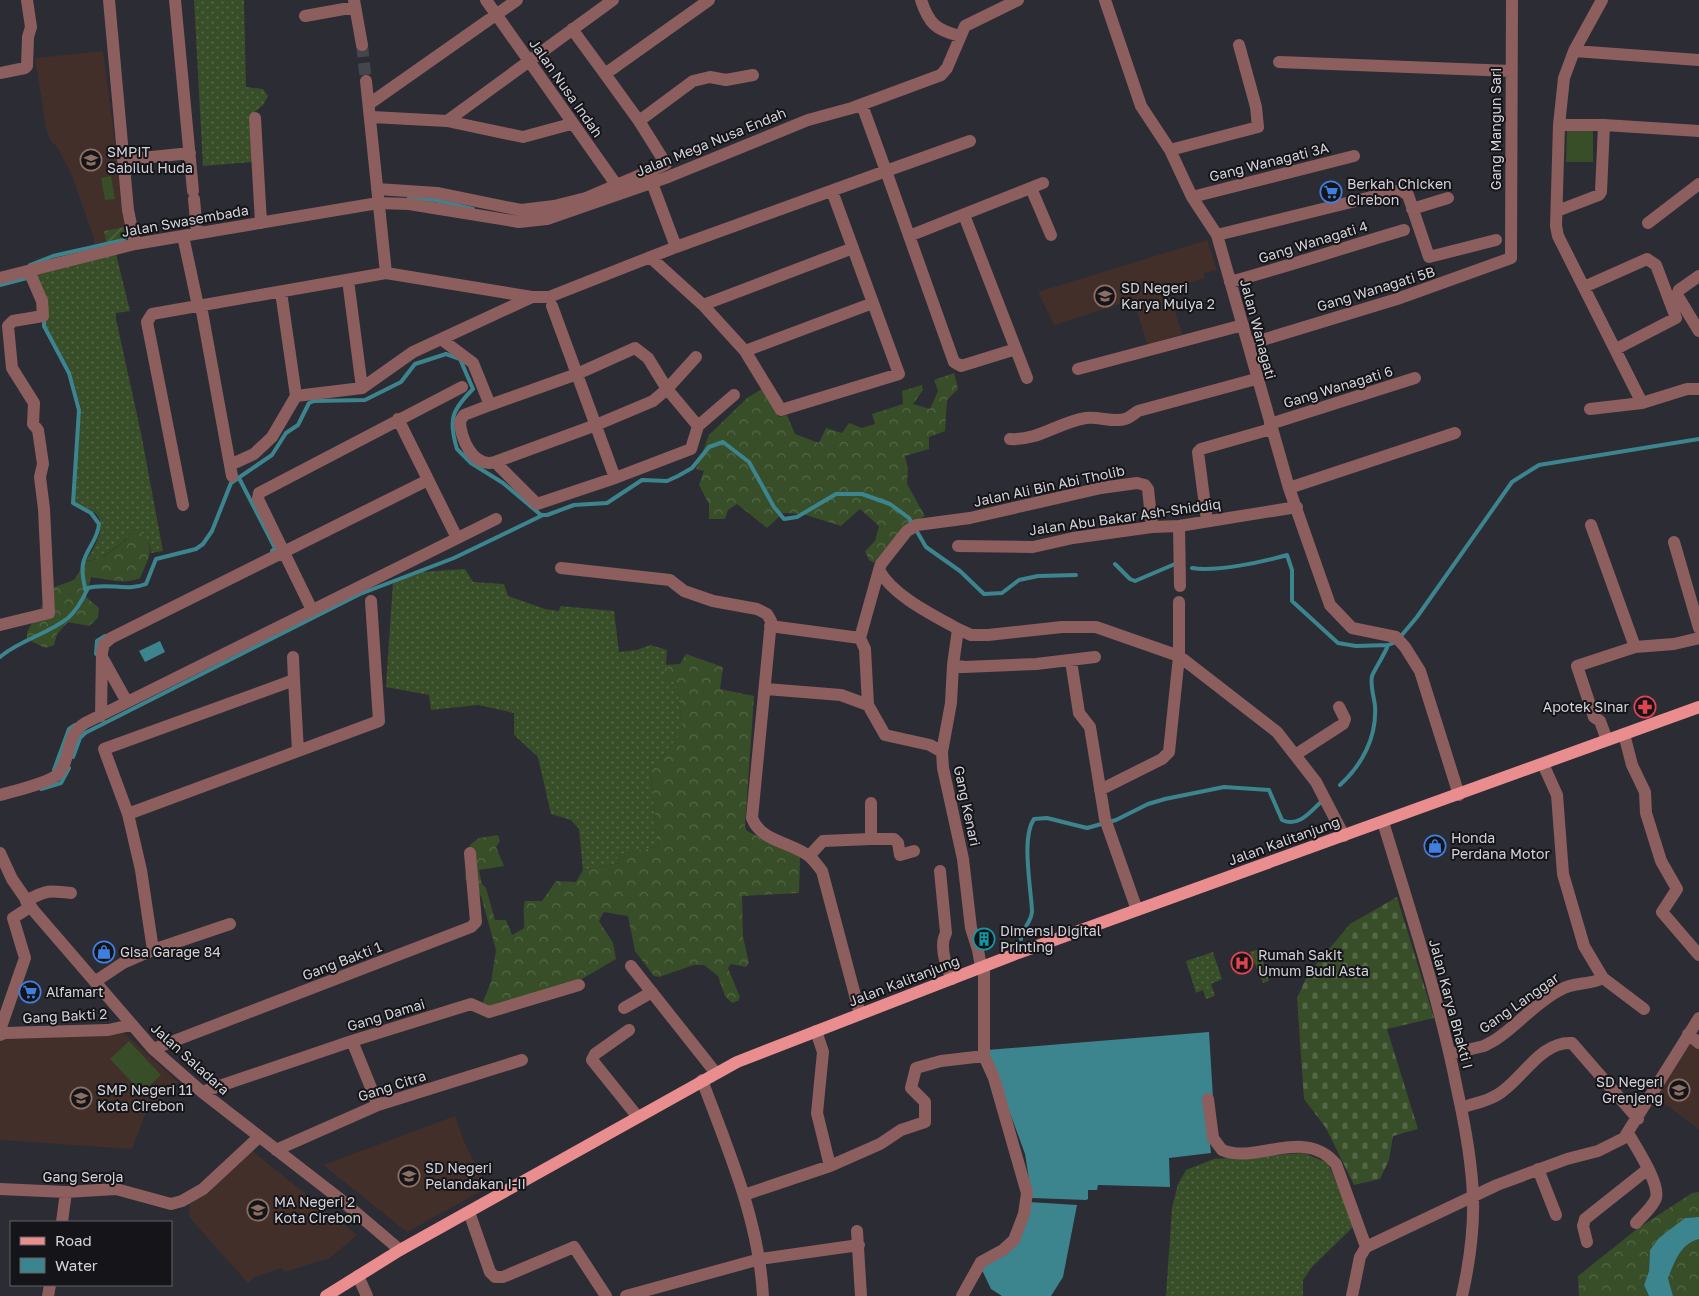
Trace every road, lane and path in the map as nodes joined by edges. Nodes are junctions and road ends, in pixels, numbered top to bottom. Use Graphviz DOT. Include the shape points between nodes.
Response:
graph roads {
  1 [pos="27,0"];
  2 [pos="109,0"];
  3 [pos="176,0"];
  4 [pos="486,0"];
  5 [pos="517,0"];
  6 [pos="613,0"];
  7 [pos="709,0"];
  8 [pos="921,0"];
  9 [pos="1016,0"];
  10 [pos="1105,0"];
  11 [pos="1512,0"];
  12 [pos="1602,0"];
  13 [pos="355,3"];
  14 [pos="497,14"];
  15 [pos="305,16"];
  16 [pos="572,29"];
  17 [pos="960,36"];
  18 [pos="362,45"];
  19 [pos="1238,45"];
  20 [pos="1574,51"];
  21 [pos="1699,60"];
  22 [pos="528,61"];
  23 [pos="1279,62"];
  24 [pos="1511,71"];
  25 [pos="0,73"];
  26 [pos="605,74"];
  27 [pos="754,75"];
  28 [pos="366,80"];
  29 [pos="862,105"];
  30 [pos="370,111"];
  31 [pos="255,118"];
  32 [pos="447,121"];
  33 [pos="639,121"];
  34 [pos="571,124"];
  35 [pos="1559,124"];
  36 [pos="1604,125"];
  37 [pos="1699,131"];
  38 [pos="970,141"];
  39 [pos="1170,150"];
  40 [pos="190,153"];
  41 [pos="1354,156"];
  42 [pos="124,160"];
  43 [pos="886,171"];
  44 [pos="652,184"];
  45 [pos="1698,188"];
  46 [pos="377,189"];
  47 [pos="619,189"];
  48 [pos="832,191"];
  49 [pos="1192,197"];
  50 [pos="1448,198"];
  51 [pos="378,204"];
  52 [pos="1412,209"];
  53 [pos="1557,211"];
  54 [pos="964,216"];
  55 [pos="261,223"];
  56 [pos="1648,223"];
  57 [pos="1404,230"];
  58 [pos="197,233"];
  59 [pos="1051,235"];
  60 [pos="1217,235"];
  61 [pos="183,236"];
  62 [pos="909,236"];
  63 [pos="1496,240"];
  64 [pos="135,244"];
  65 [pos="676,247"];
  66 [pos="853,248"];
  67 [pos="650,257"];
  68 [pos="1511,258"];
  69 [pos="30,271"];
  70 [pos="386,273"];
  71 [pos="1699,276"];
  72 [pos="0,278"];
  73 [pos="348,280"];
  74 [pos="1230,282"];
  75 [pos="1584,287"];
  76 [pos="281,292"];
  77 [pos="546,303"];
  78 [pos="873,303"];
  79 [pos="703,305"];
  80 [pos="199,306"];
  81 [pos="1243,325"];
  82 [pos="1699,331"];
  83 [pos="441,339"];
  84 [pos="1249,344"];
  85 [pos="1616,348"];
  86 [pos="1016,349"];
  87 [pos="745,351"];
  88 [pos="696,357"];
  89 [pos="1078,368"];
  90 [pos="577,374"];
  91 [pos="1027,378"];
  92 [pos="1415,378"];
  93 [pos="1256,379"];
  94 [pos="1699,384"];
  95 [pos="462,387"];
  96 [pos="362,388"];
  97 [pos="667,389"];
  98 [pos="1693,389"];
  99 [pos="734,395"];
  100 [pos="296,396"];
  101 [pos="1642,403"];
  102 [pos="490,405"];
  103 [pos="1590,410"];
  104 [pos="398,419"];
  105 [pos="596,425"];
  106 [pos="698,426"];
  107 [pos="1270,426"];
  108 [pos="1454,434"];
  109 [pos="1010,439"];
  110 [pos="494,462"];
  111 [pos="615,478"];
  112 [pos="428,480"];
  113 [pos="1289,488"];
  114 [pos="183,505"];
  115 [pos="1297,507"];
  116 [pos="496,519"];
  117 [pos="1207,521"];
  118 [pos="1591,525"];
  119 [pos="1179,526"];
  120 [pos="1152,527"];
  121 [pos="457,538"];
  122 [pos="1674,542"];
  123 [pos="958,546"];
  124 [pos="284,552"];
  125 [pos="561,568"];
  126 [pos="879,570"];
  127 [pos="1180,586"];
  128 [pos="371,601"];
  129 [pos="1179,602"];
  130 [pos="312,610"];
  131 [pos="0,625"];
  132 [pos="770,626"];
  133 [pos="1699,628"];
  134 [pos="958,629"];
  135 [pos="860,638"];
  136 [pos="1699,638"];
  137 [pos="1635,646"];
  138 [pos="1179,656"];
  139 [pos="293,657"];
  140 [pos="1095,657"];
  141 [pos="103,658"];
  142 [pos="1071,662"];
  143 [pos="953,665"];
  144 [pos="294,680"];
  145 [pos="766,689"];
  146 [pos="128,702"];
  147 [pos="868,705"];
  148 [pos="1339,707"];
  149 [pos="1699,707"];
  150 [pos="101,716"];
  151 [pos="1624,734"];
  152 [pos="1607,740"];
  153 [pos="298,751"];
  154 [pos="942,752"];
  155 [pos="1295,755"];
  156 [pos="1543,764"];
  157 [pos="1100,790"];
  158 [pos="0,795"];
  159 [pos="1458,795"];
  160 [pos="871,803"];
  161 [pos="128,814"];
  162 [pos="1383,822"];
  163 [pos="1344,836"];
  164 [pos="871,839"];
  165 [pos="470,852"];
  166 [pos="914,852"];
  167 [pos="0,853"];
  168 [pos="809,856"];
  169 [pos="940,871"];
  170 [pos="71,893"];
  171 [pos="28,904"];
  172 [pos="1137,910"];
  173 [pos="230,924"];
  174 [pos="153,950"];
  175 [pos="1699,955"];
  176 [pos="631,966"];
  177 [pos="983,967"];
  178 [pos="1603,978"];
  179 [pos="952,979"];
  180 [pos="96,981"];
  181 [pos="579,985"];
  182 [pos="652,992"];
  183 [pos="624,1008"];
  184 [pos="1644,1009"];
  185 [pos="860,1014"];
  186 [pos="1699,1018"];
  187 [pos="131,1025"];
  188 [pos="0,1030"];
  189 [pos="629,1030"];
  190 [pos="816,1031"];
  191 [pos="1688,1034"];
  192 [pos="0,1035"];
  193 [pos="352,1041"];
  194 [pos="1699,1043"];
  195 [pos="153,1049"];
  196 [pos="1450,1054"];
  197 [pos="984,1056"];
  198 [pos="522,1060"];
  199 [pos="715,1072"];
  200 [pos="702,1080"];
  201 [pos="202,1092"];
  202 [pos="1208,1099"];
  203 [pos="378,1105"];
  204 [pos="1461,1108"];
  205 [pos="637,1116"];
  206 [pos="1638,1119"];
  207 [pos="1628,1133"];
  208 [pos="259,1137"];
  209 [pos="276,1150"];
  210 [pos="830,1166"];
  211 [pos="1538,1169"];
  212 [pos="1648,1169"];
  213 [pos="0,1189"];
  214 [pos="66,1192"];
  215 [pos="744,1195"];
  216 [pos="1473,1198"];
  217 [pos="1556,1215"];
  218 [pos="62,1221"];
  219 [pos="473,1222"];
  220 [pos="1636,1223"];
  221 [pos="857,1231"];
  222 [pos="1587,1242"];
  223 [pos="859,1244"];
  224 [pos="1366,1247"];
  225 [pos="400,1250"];
  226 [pos="760,1259"];
  227 [pos="358,1276"];
  228 [pos="366,1293"];
  229 [pos="326,1296"];
  230 [pos="606,1296"];
  231 [pos="626,1296"];
  232 [pos="763,1296"];
  233 [pos="861,1296"];
  234 [pos="962,1296"];
  235 [pos="1352,1296"];
  236 [pos="1462,1296"];
  1 -- 25 [label="street" via="31,27 27,66"];
  2 -- 42 [label="street"];
  3 -- 40 [label="street"];
  4 -- 14 [label="street, Jalan Nusa Indah"];
  5 -- 14 [label="street"];
  6 -- 16 [label="street"];
  7 -- 26 [label="street"];
  8 -- 17 [label="street" via="930,21 942,31"];
  9 -- 17 [label="street, Jalan Mega Nusa Endah" via="965,26"];
  10 -- 39 [label="street, Jalan Wanagati" via="1141,106"];
  11 -- 24 [label="street, Gang Mangun Sari"];
  12 -- 20 [label="street"];
  13 -- 15 [label="street"];
  13 -- 18 [label="street"];
  14 -- 22 [label="street, Jalan Nusa Indah"];
  14 -- 30 [label="street"];
  16 -- 22 [label="street"];
  16 -- 26 [label="street"];
  17 -- 29 [label="street, Jalan Mega Nusa Endah" via="947,68 940,75"];
  19 -- 39 [label="street" via="1256,107 1258,127"];
  20 -- 21 [label="street"];
  20 -- 35 [label="street" via="1564,78"];
  22 -- 32 [label="street"];
  22 -- 34 [label="street, Jalan Nusa Indah"];
  23 -- 24 [label="street"];
  24 -- 68 [label="street, Gang Mangun Sari"];
  26 -- 33 [label="street"];
  27 -- 33 [label="street" via="693,81"];
  28 -- 30 [label="street"];
  29 -- 43 [label="street"];
  29 -- 44 [label="street, Jalan Mega Nusa Endah" via="799,124"];
  30 -- 32 [label="street"];
  30 -- 46 [label="street"];
  31 -- 55 [label="street"];
  32 -- 34 [label="street" via="523,137"];
  33 -- 47 [label="street" via="666,164"];
  34 -- 47 [label="street, Jalan Nusa Indah"];
  35 -- 36 [label="street"];
  35 -- 53 [label="street"];
  36 -- 37 [label="street"];
  36 -- 53 [label="street" via="1602,192"];
  38 -- 43 [label="street"];
  39 -- 49 [label="street, Jalan Wanagati"];
  40 -- 42 [label="street"];
  40 -- 58 [label="street"];
  41 -- 49 [label="street, Gang Wanagati 3A"];
  42 -- 64 [label="street" via="128,210"];
  43 -- 48 [label="street"];
  43 -- 62 [label="street"];
  44 -- 47 [label="street, Jalan Mega Nusa Endah"];
  44 -- 65 [label="street"];
  45 -- 56 [label="street"];
  46 -- 47 [label="street" via="437,193 521,210 554,206"];
  46 -- 51 [label="street"];
  47 -- 51 [label="street, Jalan Mega Nusa Endah" via="547,219 519,222 409,204"];
  48 -- 65 [label="street"];
  48 -- 66 [label="street"];
  49 -- 60 [label="street, Jalan Wanagati"];
  50 -- 52 [label="street"];
  51 -- 55 [label="street, Jalan Swasembada"];
  51 -- 70 [label="street"];
  52 -- 60 [label="street" via="1408,196 1400,190"];
  52 -- 63 [label="street" via="1429,257"];
  53 -- 75 [label="street" via="1558,236"];
  54 -- 59 [label="street" via="1037,186"];
  54 -- 62 [label="street"];
  54 -- 86 [label="street"];
  55 -- 58 [label="street, Jalan Swasembada"];
  57 -- 74 [label="street, Gang Wanagati 4" via="1322,254 1307,262"];
  58 -- 61 [label="street, Jalan Swasembada"];
  60 -- 74 [label="street, Jalan Wanagati"];
  61 -- 64 [label="street, Jalan Swasembada"];
  61 -- 80 [label="street"];
  62 -- 86 [label="street" via="954,362 962,366"];
  64 -- 69 [label="street, Jalan Swasembada"];
  65 -- 67 [label="street"];
  66 -- 78 [label="street"];
  66 -- 79 [label="street"];
  67 -- 77 [label="street"];
  67 -- 79 [label="street"];
  68 -- 84 [label="street, Gang Wanagati 5B" via="1397,300"];
  69 -- 72 [label="street, Jalan Swasembada"];
  69 -- 131 [label="street" via="42,301 43,316 13,321 8,326 12,368 34,403 33,424 38,430 43,464 40,477 49,614"];
  70 -- 73 [label="street"];
  70 -- 77 [label="street"];
  71 -- 82 [label="street" via="1677,295"];
  73 -- 76 [label="street"];
  73 -- 96 [label="street"];
  74 -- 81 [label="street, Jalan Wanagati"];
  75 -- 85 [label="street"];
  75 -- 85 [label="street" via="1647,259 1656,265 1676,318"];
  76 -- 80 [label="street"];
  76 -- 100 [label="street"];
  77 -- 83 [label="street"];
  77 -- 90 [label="street"];
  78 -- 87 [label="street"];
  78 -- 87 [label="street" via="901,380 781,410"];
  79 -- 87 [label="street"];
  80 -- 100 [label="street" via="231,471 272,436"];
  80 -- 114 [label="street" via="152,314 147,322"];
  81 -- 84 [label="street, Jalan Wanagati"];
  81 -- 89 [label="street"];
  83 -- 96 [label="street" via="391,366"];
  83 -- 102 [label="street" via="473,363"];
  84 -- 93 [label="street, Jalan Wanagati"];
  85 -- 101 [label="street"];
  86 -- 91 [label="street"];
  88 -- 97 [label="street"];
  90 -- 97 [label="street" via="635,348 648,358"];
  90 -- 102 [label="street"];
  90 -- 105 [label="street"];
  92 -- 107 [label="street, Gang Wanagati 6"];
  93 -- 107 [label="street, Jalan Wanagati"];
  93 -- 109 [label="street" via="1138,411 1126,419 1087,418 1067,422 1034,437"];
  94 -- 98 [label="street"];
  95 -- 104 [label="street"];
  96 -- 100 [label="street"];
  97 -- 105 [label="street" via="653,401"];
  97 -- 106 [label="street"];
  98 -- 101 [label="street"];
  99 -- 106 [label="street"];
  101 -- 103 [label="street"];
  102 -- 110 [label="street" via="464,415 460,429 466,446 475,456 490,464"];
  104 -- 112 [label="street"];
  104 -- 124 [label="street" via="259,493 258,499"];
  105 -- 110 [label="street"];
  105 -- 111 [label="street"];
  106 -- 111 [label="street" via="692,449"];
  107 -- 113 [label="street, Jalan Wanagati"];
  107 -- 117 [label="street, Gang Wanagati 6" via="1198,452"];
  108 -- 113 [label="street"];
  110 -- 111 [label="street" via="538,504"];
  112 -- 121 [label="street"];
  112 -- 124 [label="street"];
  113 -- 115 [label="street, Jalan Wanagati"];
  115 -- 117 [label="street, Jalan Abu Bakar Ash-Shiddiq"];
  115 -- 159 [label="street, Jalan Wanagati" via="1330,605 1352,628 1400,642 1420,671"];
  116 -- 121 [label="street"];
  117 -- 119 [label="street, Jalan Abu Bakar Ash-Shiddiq"];
  118 -- 137 [label="street"];
  119 -- 120 [label="street, Jalan Abu Bakar Ash-Shiddiq"];
  119 -- 127 [label="street"];
  120 -- 123 [label="street, Jalan Abu Bakar Ash-Shiddiq" via="1033,547"];
  120 -- 126 [label="street, Jalan Ali Bin Abi Tholib" via="1148,488 1137,482 912,528"];
  121 -- 130 [label="street"];
  122 -- 133 [label="street"];
  124 -- 130 [label="street"];
  124 -- 141 [label="street" via="111,638 104,644"];
  125 -- 132 [label="street" via="670,580 684,590 713,601 757,609 767,614"];
  126 -- 134 [label="street" via="907,599"];
  126 -- 135 [label="street"];
  128 -- 153 [label="street" via="379,721"];
  129 -- 138 [label="street"];
  130 -- 146 [label="street"];
  132 -- 135 [label="street"];
  132 -- 145 [label="street"];
  134 -- 138 [label="street" via="971,635 988,635 1096,627"];
  134 -- 143 [label="street"];
  135 -- 147 [label="street, Gang Kenari" via="865,649"];
  136 -- 137 [label="street" via="1674,644"];
  137 -- 152 [label="street" via="1577,666 1594,717 1600,721"];
  138 -- 155 [label="street" via="1277,732"];
  138 -- 157 [label="street" via="1168,754"];
  139 -- 144 [label="street"];
  140 -- 142 [label="street"];
  141 -- 146 [label="street"];
  141 -- 150 [label="street"];
  142 -- 143 [label="street"];
  142 -- 157 [label="street" via="1079,714 1090,727"];
  143 -- 154 [label="street" via="951,703"];
  144 -- 153 [label="street"];
  144 -- 161 [label="street" via="104,749"];
  145 -- 147 [label="street" via="842,695"];
  145 -- 168 [label="street" via="752,818 755,826 775,840"];
  146 -- 150 [label="street"];
  147 -- 154 [label="street, Gang Kenari" via="886,735 930,745"];
  148 -- 155 [label="street" via="1345,719 1343,724"];
  149 -- 151 [label="main road, Jalan Kalitanjung"];
  150 -- 158 [label="street" via="78,728 59,773"];
  151 -- 152 [label="main road, Jalan Kalitanjung"];
  151 -- 175 [label="street" via="1632,765 1645,792 1645,807 1660,861 1677,889 1662,912"];
  152 -- 156 [label="main road, Jalan Kalitanjung"];
  153 -- 161 [label="street"];
  154 -- 177 [label="street, Gang Kenari" via="963,859 970,928"];
  155 -- 163 [label="street" via="1316,782"];
  156 -- 159 [label="main road, Jalan Kalitanjung"];
  156 -- 178 [label="street" via="1557,795 1563,874 1570,905 1584,946"];
  157 -- 172 [label="street" via="1106,823"];
  159 -- 162 [label="main road, Jalan Kalitanjung"];
  160 -- 164 [label="street"];
  161 -- 174 [label="street" via="141,870"];
  162 -- 163 [label="main road, Jalan Kalitanjung"];
  162 -- 196 [label="street, Jalan Karya Bhakti I" via="1431,976"];
  163 -- 172 [label="main road, Jalan Kalitanjung"];
  164 -- 166 [label="street" via="894,839 900,855"];
  164 -- 168 [label="street" via="823,841"];
  165 -- 195 [label="street, Gang Bakti 1" via="476,922 470,926"];
  167 -- 171 [label="street, Jalan Saladara"];
  168 -- 185 [label="street" via="822,871"];
  169 -- 179 [label="street" via="946,933 944,954"];
  170 -- 171 [label="street" via="46,890"];
  171 -- 180 [label="street, Jalan Saladara"];
  171 -- 188 [label="street" via="13,918 25,958"];
  172 -- 177 [label="main road, Jalan Kalitanjung"];
  173 -- 174 [label="street"];
  174 -- 180 [label="street" via="123,963"];
  176 -- 182 [label="street"];
  177 -- 179 [label="main road, Jalan Kalitanjung"];
  177 -- 197 [label="street, Gang Kenari"];
  178 -- 184 [label="street"];
  178 -- 196 [label="street, Gang Langgar" via="1592,984 1573,983 1559,990 1495,1040"];
  179 -- 185 [label="main road, Jalan Kalitanjung"];
  180 -- 187 [label="street, Jalan Saladara"];
  181 -- 193 [label="street, Gang Damai" via="489,1012 471,1004"];
  182 -- 183 [label="street"];
  182 -- 199 [label="street"];
  185 -- 190 [label="main road, Jalan Kalitanjung"];
  186 -- 191 [label="street"];
  187 -- 192 [label="street, Gang Bakti 2" via="108,1030"];
  187 -- 195 [label="street, Jalan Saladara"];
  189 -- 205 [label="street" via="595,1054 592,1060"];
  190 -- 199 [label="main road, Jalan Kalitanjung"];
  190 -- 210 [label="street" via="823,1052 817,1113"];
  191 -- 194 [label="street"];
  191 -- 206 [label="street"];
  193 -- 201 [label="street, Gang Damai"];
  193 -- 203 [label="street"];
  195 -- 201 [label="street, Jalan Saladara"];
  196 -- 204 [label="street, Jalan Karya Bhakti I"];
  197 -- 210 [label="street" via="941,1061 916,1068 911,1088 924,1102 925,1122 901,1130 880,1144"];
  197 -- 234 [label="street" via="994,1078 1027,1193 1024,1214 1014,1240 981,1262"];
  198 -- 203 [label="street, Gang Citra"];
  199 -- 200 [label="main road, Jalan Kalitanjung"];
  200 -- 205 [label="main road, Jalan Kalitanjung"];
  200 -- 215 [label="street"];
  201 -- 208 [label="street, Jalan Saladara"];
  202 -- 224 [label="street" via="1213,1138 1222,1150 1236,1152 1305,1146 1329,1155 1336,1164"];
  203 -- 209 [label="street, Gang Citra"];
  204 -- 206 [label="street" via="1504,1091 1551,1047 1564,1042 1572,1043"];
  204 -- 216 [label="street, Jalan Karya Bhakti I"];
  205 -- 219 [label="main road, Jalan Kalitanjung"];
  206 -- 207 [label="street"];
  207 -- 211 [label="street" via="1613,1145 1598,1151"];
  207 -- 212 [label="street"];
  208 -- 209 [label="street, Jalan Saladara"];
  208 -- 214 [label="street, Gang Seroja" via="203,1189 182,1201 160,1203 116,1189"];
  209 -- 225 [label="street, Jalan Saladara"];
  210 -- 215 [label="street"];
  211 -- 216 [label="street"];
  211 -- 217 [label="street"];
  212 -- 220 [label="street" via="1656,1196"];
  212 -- 222 [label="street" via="1585,1219 1583,1226"];
  213 -- 214 [label="street, Gang Seroja"];
  214 -- 218 [label="street"];
  215 -- 226 [label="street"];
  216 -- 224 [label="street"];
  216 -- 236 [label="street, Jalan Karya Bhakti I"];
  219 -- 225 [label="main road, Jalan Kalitanjung"];
  219 -- 230 [label="street" via="490,1272 495,1277 574,1247"];
  221 -- 223 [label="street"];
  223 -- 226 [label="street"];
  223 -- 233 [label="street"];
  224 -- 235 [label="street" via="1360,1257"];
  225 -- 227 [label="main road, Jalan Kalitanjung"];
  226 -- 231 [label="street"];
  226 -- 232 [label="street"];
  227 -- 228 [label="street"];
  227 -- 229 [label="main road, Jalan Kalitanjung"];
}
